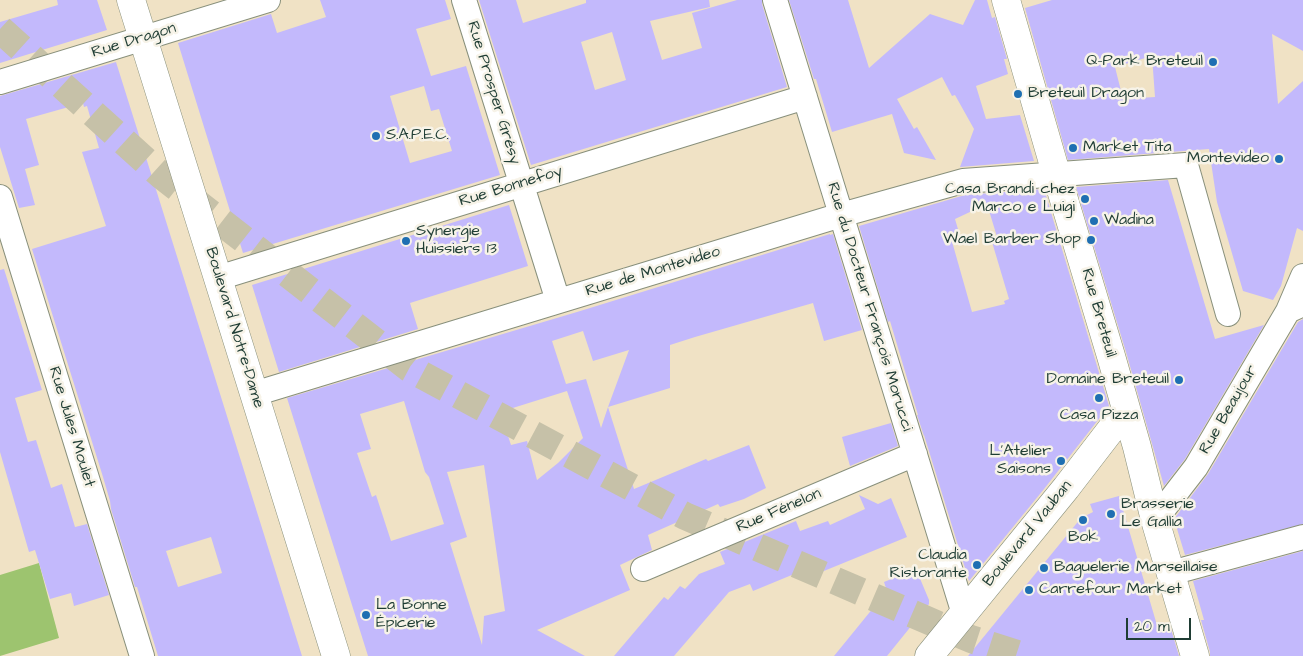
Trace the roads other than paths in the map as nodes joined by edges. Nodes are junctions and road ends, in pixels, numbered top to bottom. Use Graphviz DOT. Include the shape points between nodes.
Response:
graph roads {
  1 [pos="131,0"];
  2 [pos="268,0"];
  3 [pos="464,0"];
  4 [pos="775,0"];
  5 [pos="1006,0"];
  6 [pos="143,38"];
  7 [pos="0,82"];
  8 [pos="805,97"];
  9 [pos="1056,174"];
  10 [pos="521,184"];
  11 [pos="0,198"];
  12 [pos="841,215"];
  13 [pos="1303,276"];
  14 [pos="218,278"];
  15 [pos="558,301"];
  16 [pos="1296,307"];
  17 [pos="1228,314"];
  18 [pos="254,394"];
  19 [pos="1126,410"];
  20 [pos="915,454"];
  21 [pos="1155,520"];
  22 [pos="1303,537"];
  23 [pos="643,569"];
  24 [pos="1171,573"];
  25 [pos="964,614"];
  26 [pos="142,656"];
  27 [pos="336,656"];
  28 [pos="929,656"];
  29 [pos="1195,656"];
  1 -- 6 [label="street, Boulevard Notre-Dame"];
  2 -- 6 [label="street, Rue Dragon"];
  3 -- 10 [label="street, Rue Prosper Grésy"];
  4 -- 8 [label="street, Rue du Docteur François Morucci"];
  5 -- 9 [label="street, Rue Breteuil"];
  6 -- 7 [label="street, Rue Dragon"];
  6 -- 14 [label="street, Boulevard Notre-Dame"];
  8 -- 10 [label="street, Rue Bonnefoy"];
  8 -- 12 [label="street, Rue du Docteur François Morucci"];
  9 -- 12 [label="street, Rue de Montevideo" via="963,181"];
  9 -- 17 [label="street, Rue de Montevideo" via="1186,165"];
  9 -- 19 [label="street, Rue Breteuil"];
  10 -- 14 [label="street, Rue Bonnefoy"];
  10 -- 15 [label="street, Rue Prosper Grésy"];
  11 -- 26 [label="street, Rue Jules Moulet"];
  12 -- 15 [label="street, Rue de Montevideo"];
  12 -- 20 [label="street, Rue du Docteur François Morucci"];
  13 -- 16 [label="street, Rue Beaujour"];
  14 -- 18 [label="street, Boulevard Notre-Dame"];
  15 -- 18 [label="street, Rue de Montevideo"];
  16 -- 21 [label="street, Rue Beaujour" via="1235,399 1196,467"];
  18 -- 27 [label="street, Boulevard Notre-Dame"];
  19 -- 21 [label="street, Rue Breteuil"];
  19 -- 25 [label="street, Boulevard Vauban"];
  20 -- 23 [label="street, Rue Fénelon"];
  20 -- 25 [label="street, Rue du Docteur François Morucci"];
  21 -- 24 [label="street, Rue Breteuil"];
  22 -- 24 [label="street"];
  24 -- 29 [label="street, Rue Breteuil"];
  25 -- 28 [label="street, Boulevard Vauban"];
}
